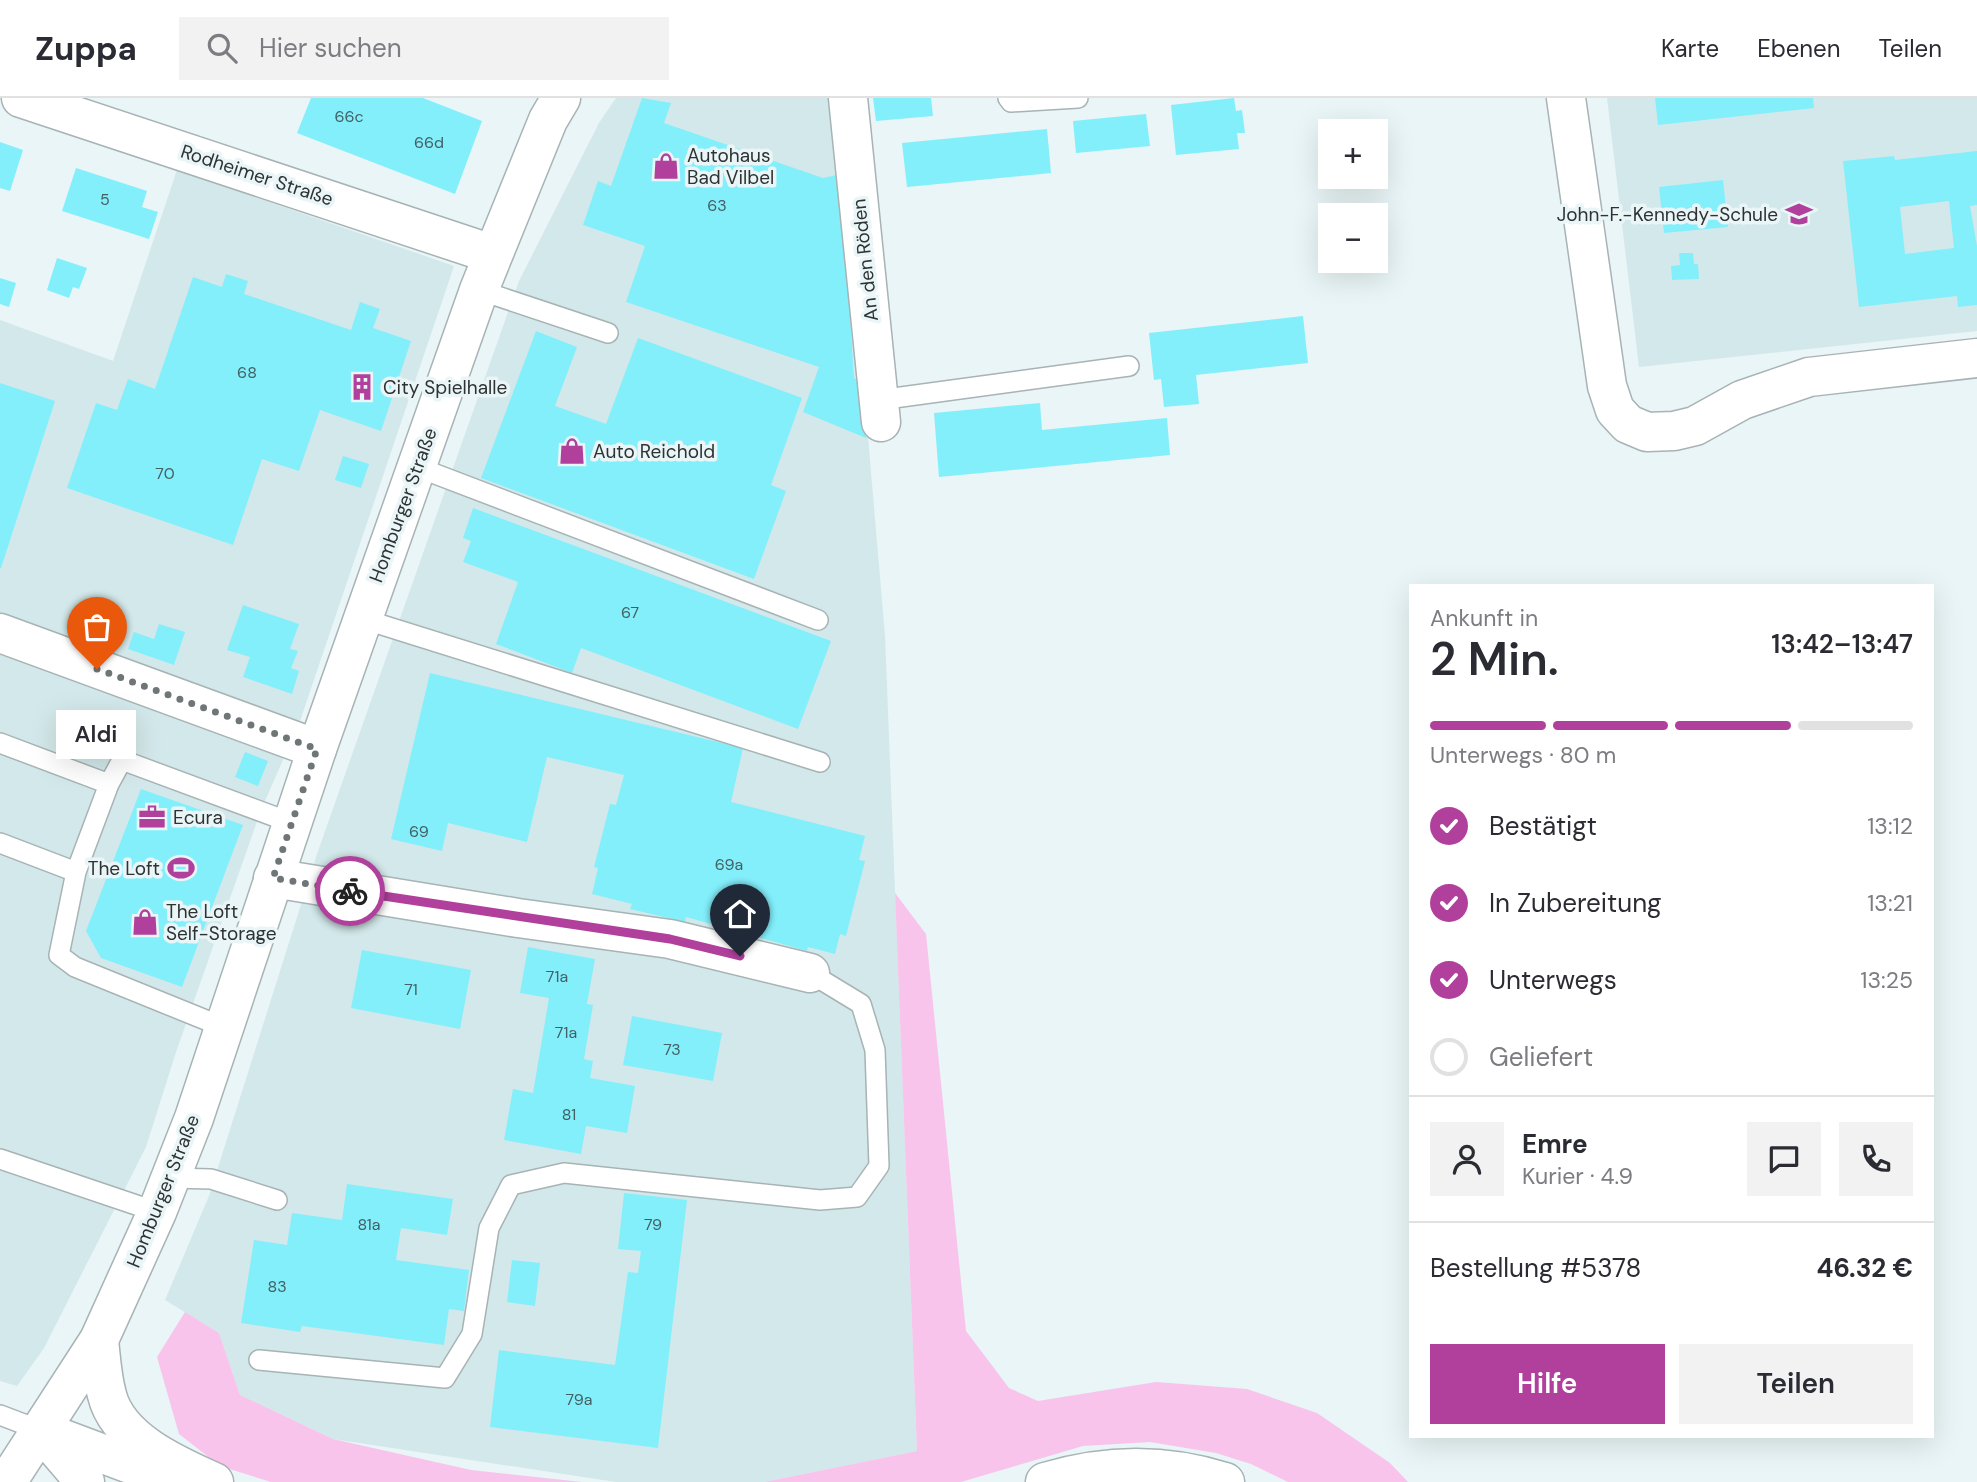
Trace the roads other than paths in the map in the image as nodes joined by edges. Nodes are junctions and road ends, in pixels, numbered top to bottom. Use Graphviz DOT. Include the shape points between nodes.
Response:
graph roads {
  1 [pos="21,98"];
  2 [pos="561,98"];
  3 [pos="848,98"];
  4 [pos="1008,98"];
  5 [pos="1078,98"];
  6 [pos="1566,98"];
  7 [pos="492,254"];
  8 [pos="479,290"];
  9 [pos="608,333"];
  10 [pos="1977,358"];
  11 [pos="1129,366"];
  12 [pos="880,411"];
  13 [pos="416,467"];
  14 [pos="363,619"];
  15 [pos="818,620"];
  16 [pos="0,633"];
  17 [pos="0,743"];
  18 [pos="317,749"];
  19 [pos="820,762"];
  20 [pos="109,784"];
  21 [pos="292,823"];
  22 [pos="0,843"];
  23 [pos="75,872"];
  24 [pos="273,878"];
  25 [pos="810,972"];
  26 [pos="223,1027"];
  27 [pos="0,1159"];
  28 [pos="164,1195"];
  29 [pos="277,1200"];
  30 [pos="99,1340"];
  31 [pos="259,1360"];
  32 [pos="0,1415"];
  33 [pos="42,1431"];
  34 [pos="7,1482"];
  35 [pos="85,1482"];
  36 [pos="178,1482"];
  37 [pos="214,1482"];
  38 [pos="1045,1482"];
  39 [pos="1225,1482"];
  1 -- 7 [label="main road, Rodheimer Straße"];
  2 -- 7 [label="main road, Homburger Straße"];
  3 -- 12 [label="main road, An den Röden"];
  4 -- 5 [label="lane" via="1011,102"];
  6 -- 10 [label="main road" via="1607,386 1615,410 1628,424 1647,432 1695,426 1742,400 1809,377"];
  7 -- 8 [label="main road, Homburger Straße"];
  8 -- 9 [label="lane"];
  8 -- 13 [label="main road, Homburger Straße"];
  11 -- 12 [label="lane"];
  13 -- 14 [label="main road, Homburger Straße"];
  13 -- 15 [label="lane"];
  14 -- 18 [label="main road, Homburger Straße"];
  14 -- 19 [label="lane"];
  16 -- 18 [label="main road"];
  17 -- 20 [label="lane"];
  18 -- 21 [label="main road, Homburger Straße"];
  20 -- 21 [label="lane" via="122,760"];
  20 -- 23 [label="lane"];
  21 -- 24 [label="main road, Homburger Straße"];
  22 -- 23 [label="lane"];
  23 -- 26 [label="lane" via="59,955 75,967"];
  24 -- 25 [label="main road" via="670,939"];
  24 -- 26 [label="main road, Homburger Straße"];
  25 -- 31 [label="lane" via="860,1004 875,1050 879,1166 857,1197 820,1200 564,1173 511,1185 489,1228 472,1334 445,1378"];
  26 -- 28 [label="main road, Homburger Straße"];
  27 -- 28 [label="lane"];
  28 -- 29 [label="lane" via="211,1179"];
  28 -- 30 [label="main road, Homburger Straße"];
  30 -- 33 [label="main road, Homburger Straße"];
  30 -- 37 [label="main road" via="107,1397 118,1419 161,1455"];
  32 -- 33 [label="lane"];
  33 -- 34 [label="main road, Homburger Straße"];
  33 -- 35 [label="main road"];
  33 -- 36 [label="main road"];
  38 -- 39 [label="main road" via="1087,1471 1149,1467"];
}
